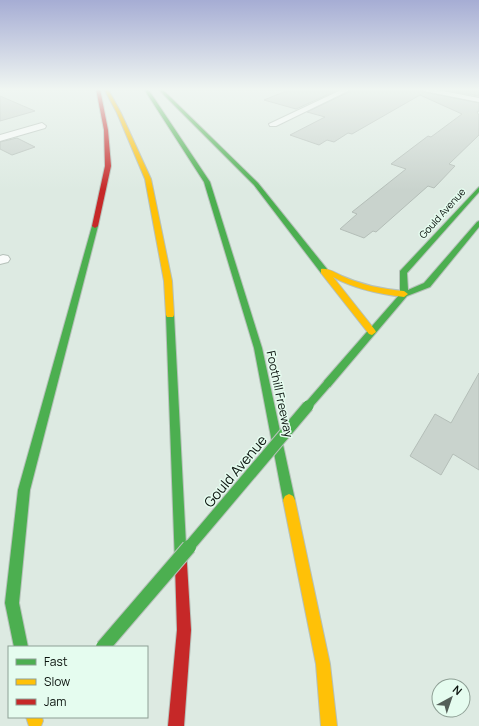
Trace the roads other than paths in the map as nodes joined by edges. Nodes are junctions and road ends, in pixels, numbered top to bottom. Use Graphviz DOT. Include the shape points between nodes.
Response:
graph roads {
  1 [pos="105,123"];
  2 [pos="123,123"];
  3 [pos="168,123"];
  4 [pos="195,123"];
  5 [pos="42,126"];
  6 [pos="0,138"];
  7 [pos="479,189"];
  8 [pos="479,223"];
  9 [pos="321,268"];
  10 [pos="404,294"];
  11 [pos="372,332"];
  12 [pos="21,646"];
  13 [pos="104,646"];
  14 [pos="176,726"];
  15 [pos="329,726"];
  1 -- 12 [label="main road" via="108,166 91,245 24,490 12,603"];
  2 -- 14 [label="main road" via="148,179 168,281 184,630"];
  3 -- 15 [label="main road, Foothill Freeway" via="206,182 258,348 323,664"];
  4 -- 9 [label="main road" via="256,184"];
  5 -- 6 [label="street"];
  7 -- 10 [label="main road, Gould Avenue" via="403,273"];
  8 -- 10 [label="main road" via="427,286"];
  9 -- 10 [label="main road" via="350,284 372,291"];
  9 -- 11 [label="main road"];
  10 -- 11 [label="main road, Gould Avenue"];
  11 -- 13 [label="main road, Gould Avenue, bridge"];
}
